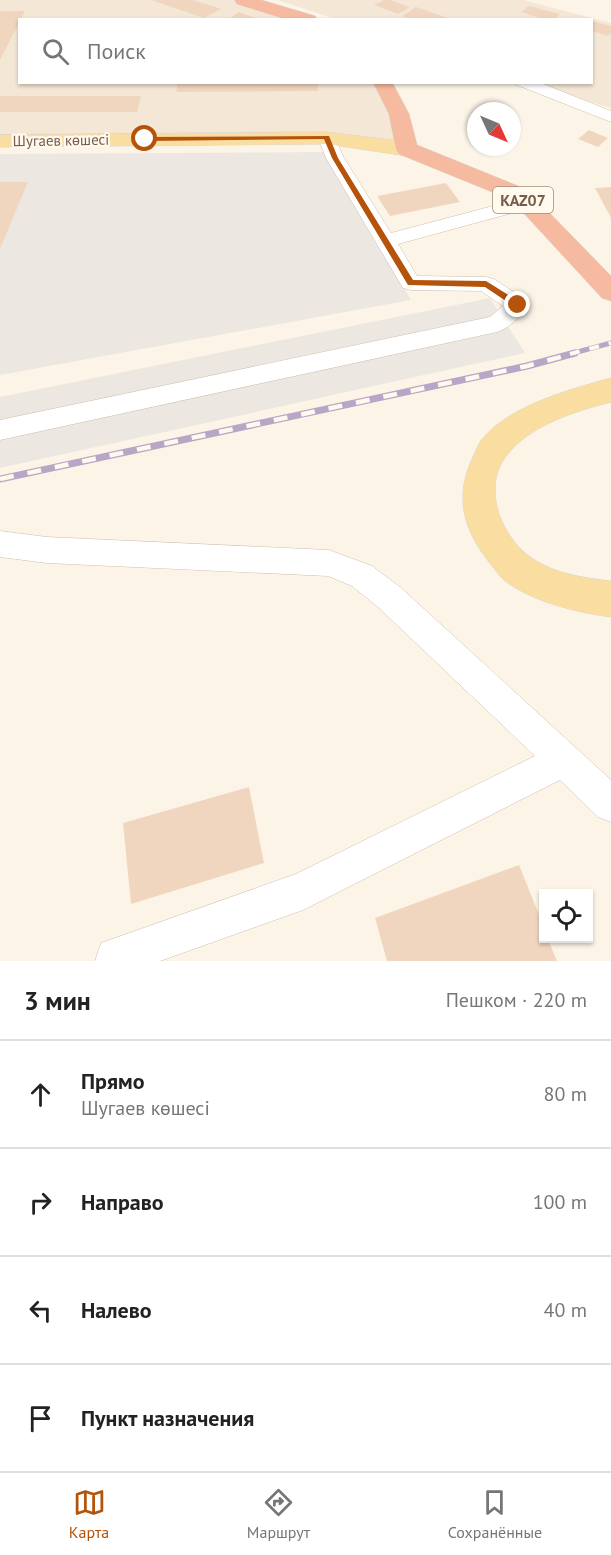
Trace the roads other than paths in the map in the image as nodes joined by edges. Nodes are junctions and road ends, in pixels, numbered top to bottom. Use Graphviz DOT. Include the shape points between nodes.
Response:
graph roads {
  1 [pos="243,0"];
  2 [pos="302,18"];
  3 [pos="383,84"];
  4 [pos="527,84"];
  5 [pos="611,117"];
  6 [pos="327,138"];
  7 [pos="0,141"];
  8 [pos="407,149"];
  9 [pos="527,203"];
  10 [pos="384,241"];
  11 [pos="611,292"];
  12 [pos="611,390"];
  13 [pos="0,430"];
  14 [pos="0,544"];
  15 [pos="611,599"];
  16 [pos="564,760"];
  17 [pos="611,804"];
  18 [pos="115,961"];
  1 -- 2 [label="highway"];
  3 -- 8 [label="highway" via="399,114"];
  4 -- 5 [label="street"];
  6 -- 7 [label="main road, Шугаев көшесі"];
  6 -- 8 [label="main road, Шугаев көшесі"];
  6 -- 10 [label="street"];
  8 -- 9 [label="highway, Шугаев көшесі / KAZ07" via="510,191"];
  9 -- 10 [label="street"];
  9 -- 11 [label="highway, Шугаев көшесі / KAZ07"];
  10 -- 13 [label="street" via="411,283 486,284 518,305 497,324"];
  12 -- 15 [label="main road" via="539,415 495,446 480,474 477,498 480,517 495,544 518,569 558,588"];
  14 -- 16 [label="street" via="47,550 329,563 362,576 389,597"];
  16 -- 17 [label="street"];
  16 -- 18 [label="street" via="303,891 115,957"];
}
